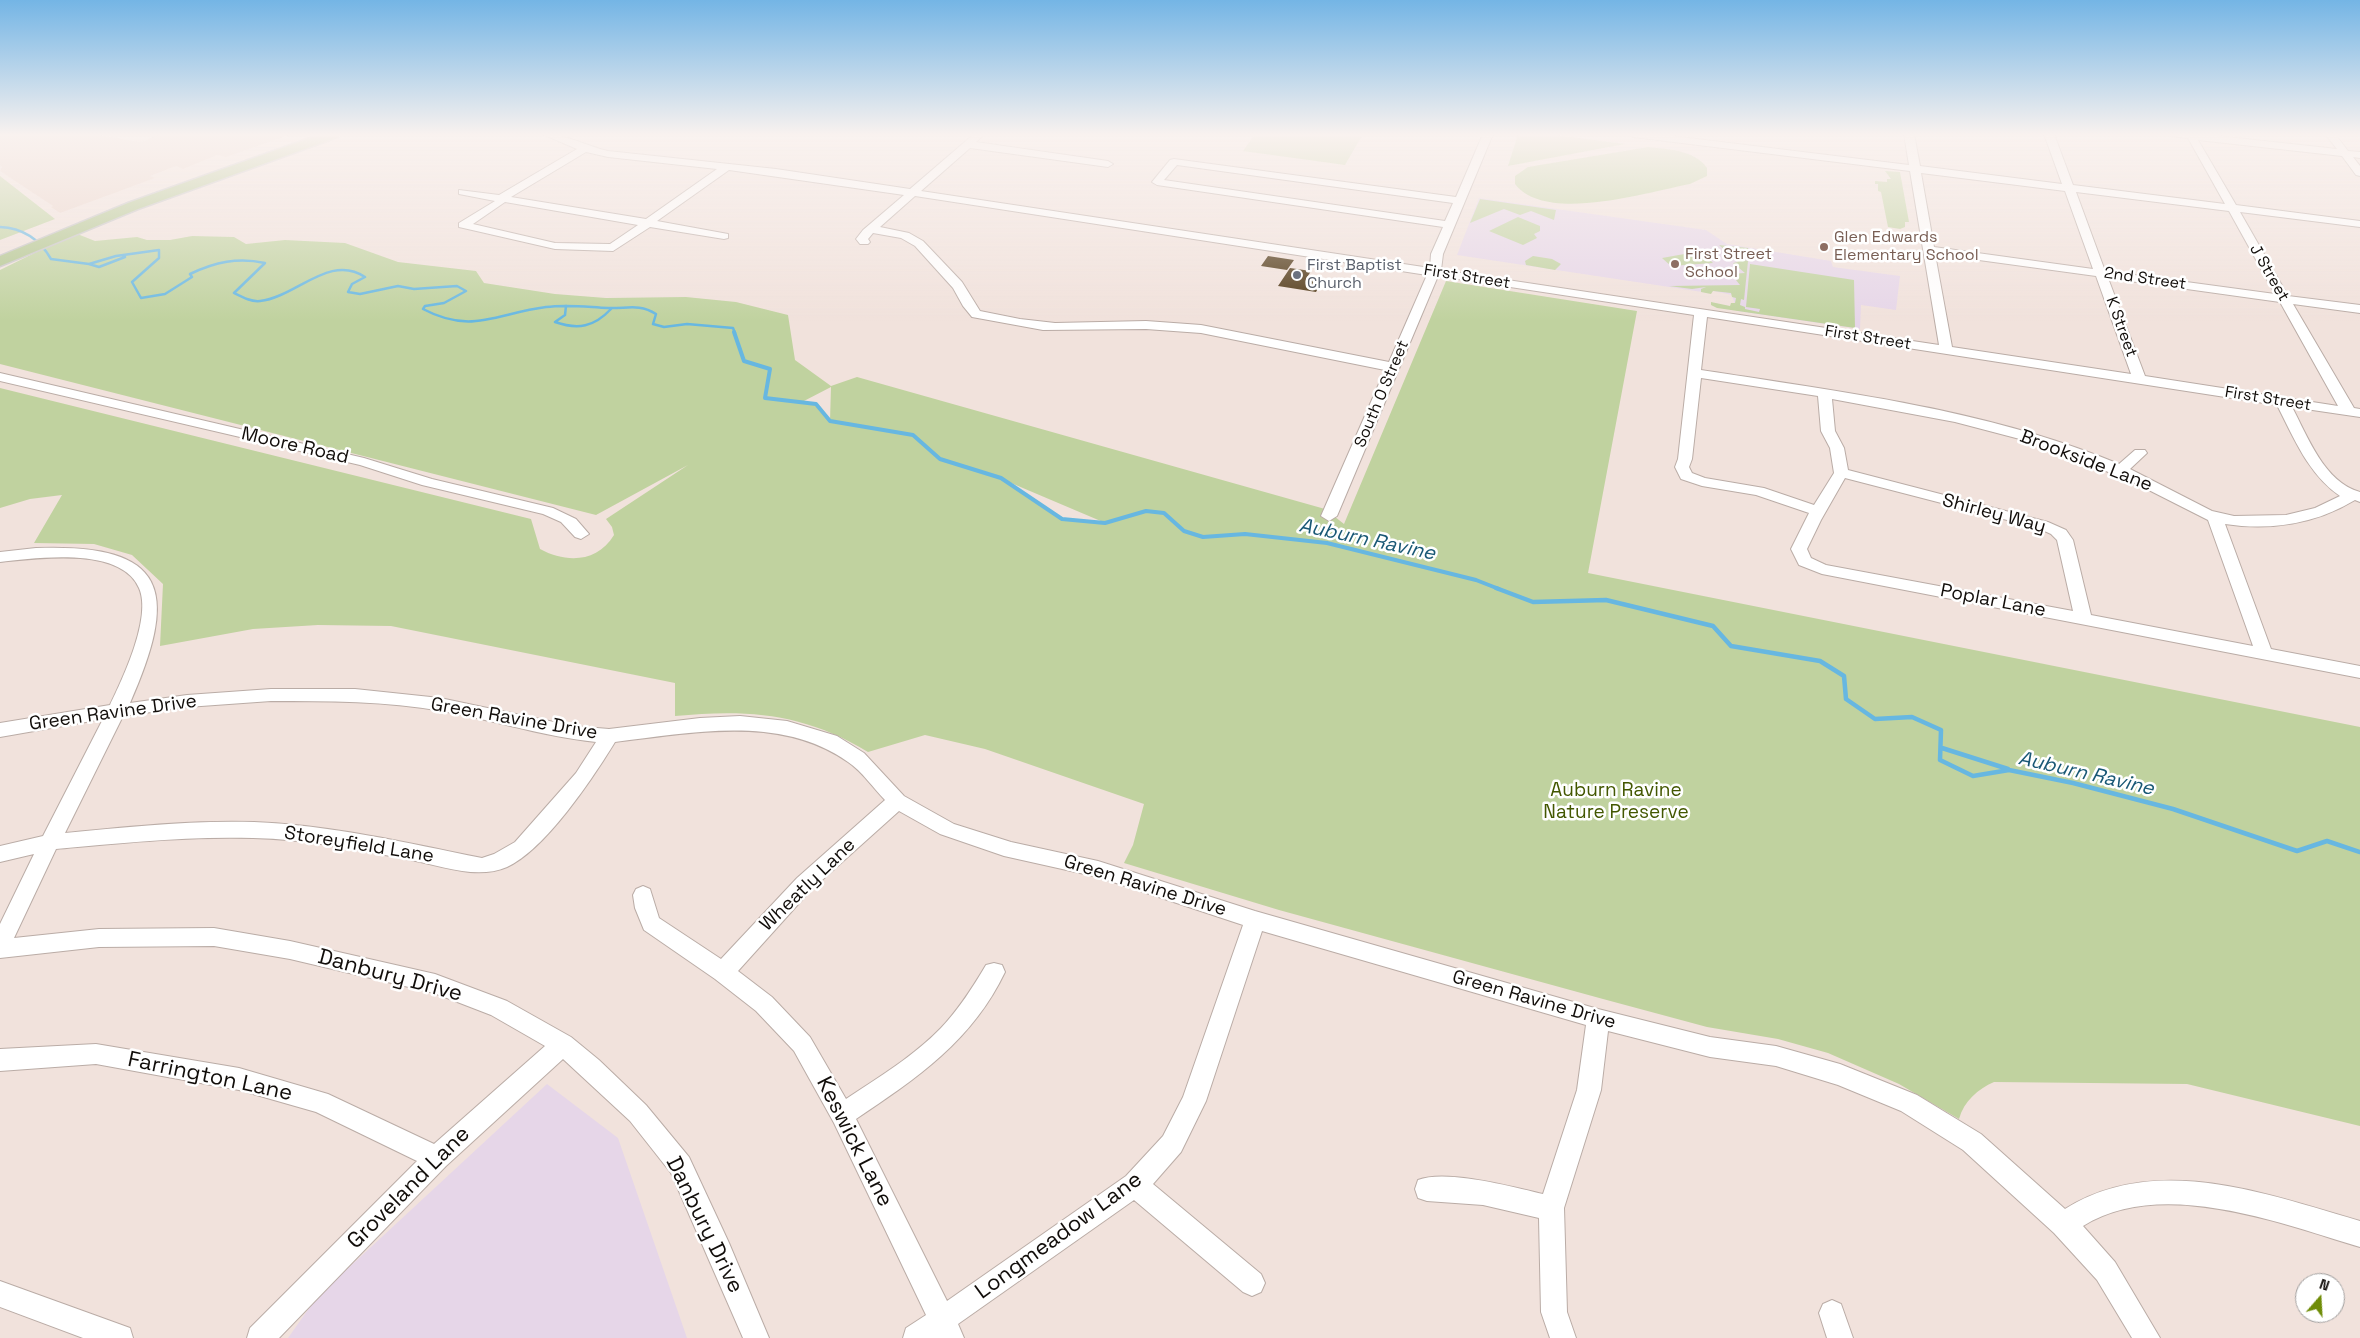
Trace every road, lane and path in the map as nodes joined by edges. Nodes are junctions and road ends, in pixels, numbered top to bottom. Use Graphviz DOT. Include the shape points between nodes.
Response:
graph roads {
  1 [pos="131,196"];
  2 [pos="158,196"];
  3 [pos="491,196"];
  4 [pos="684,196"];
  5 [pos="907,196"];
  6 [pos="941,196"];
  7 [pos="1255,196"];
  8 [pos="1426,196"];
  9 [pos="1461,196"];
  10 [pos="1920,196"];
  11 [pos="2072,196"];
  12 [pos="2138,196"];
  13 [pos="2226,196"];
  14 [pos="501,198"];
  15 [pos="1459,201"];
  16 [pos="2233,208"];
  17 [pos="646,223"];
  18 [pos="2360,224"];
  19 [pos="1449,225"];
  20 [pos="871,228"];
  21 [pos="724,236"];
  22 [pos="864,242"];
  23 [pos="1929,250"];
  24 [pos="3,256"];
  25 [pos="1434,272"];
  26 [pos="2101,273"];
  27 [pos="2284,298"];
  28 [pos="2360,309"];
  29 [pos="1701,313"];
  30 [pos="1946,350"];
  31 [pos="1393,367"];
  32 [pos="1694,373"];
  33 [pos="0,377"];
  34 [pos="2140,380"];
  35 [pos="1825,395"];
  36 [pos="2284,402"];
  37 [pos="2354,413"];
  38 [pos="2140,453"];
  39 [pos="2120,470"];
  40 [pos="1841,473"];
  41 [pos="2356,497"];
  42 [pos="1817,510"];
  43 [pos="1329,516"];
  44 [pos="2215,518"];
  45 [pos="581,534"];
  46 [pos="0,558"];
  47 [pos="2082,618"];
  48 [pos="2264,654"];
  49 [pos="2360,672"];
  50 [pos="116,710"];
  51 [pos="0,730"];
  52 [pos="609,736"];
  53 [pos="897,801"];
  54 [pos="50,842"];
  55 [pos="0,854"];
  56 [pos="643,895"];
  57 [pos="1255,920"];
  58 [pos="0,948"];
  59 [pos="723,972"];
  60 [pos="994,972"];
  61 [pos="1598,1019"];
  62 [pos="563,1044"];
  63 [pos="0,1060"];
  64 [pos="842,1115"];
  65 [pos="437,1158"];
  66 [pos="1135,1185"];
  67 [pos="1427,1189"];
  68 [pos="1551,1208"];
  69 [pos="2064,1224"];
  70 [pos="2360,1234"];
  71 [pos="1252,1283"];
  72 [pos="0,1294"];
  73 [pos="1832,1313"];
  74 [pos="946,1329"];
  75 [pos="120,1338"];
  76 [pos="260,1338"];
  77 [pos="756,1338"];
  78 [pos="916,1338"];
  79 [pos="1563,1338"];
  80 [pos="1840,1338"];
  81 [pos="2147,1338"];
  1 -- 24 [label="main road" via="62,224"];
  2 -- 24 [label="main road"];
  3 -- 14 [label="street"];
  4 -- 17 [label="street"];
  5 -- 20 [label="street"];
  6 -- 25 [label="street, First Street"];
  7 -- 19 [label="street"];
  8 -- 15 [label="street"];
  9 -- 15 [label="street, South O Street"];
  10 -- 23 [label="street"];
  11 -- 26 [label="street, K Street"];
  12 -- 16 [label="street"];
  13 -- 16 [label="street, J Street"];
  14 -- 17 [label="street"];
  14 -- 17 [label="street" via="499,203 463,225 555,246 613,248"];
  15 -- 19 [label="street, South O Street"];
  16 -- 18 [label="street"];
  16 -- 27 [label="street, J Street"];
  17 -- 21 [label="street"];
  19 -- 25 [label="street, South O Street" via="1436,254"];
  20 -- 22 [label="street" via="863,236"];
  20 -- 31 [label="street" via="895,232 924,245 962,292 969,309 987,317 1050,326 1193,328 1310,348 1354,361"];
  23 -- 26 [label="street, 2nd Street"];
  23 -- 30 [label="street"];
  25 -- 29 [label="street, First Street"];
  25 -- 31 [label="street, South O Street"];
  26 -- 27 [label="street, 2nd Street"];
  26 -- 34 [label="street, K Street"];
  27 -- 28 [label="street, 2nd Street"];
  27 -- 37 [label="street, J Street"];
  29 -- 30 [label="street, First Street"];
  29 -- 32 [label="street"];
  30 -- 34 [label="street, First Street"];
  31 -- 43 [label="street, South O Street"];
  32 -- 35 [label="street, Brookside Lane"];
  32 -- 42 [label="street" via="1682,466 1686,476 1702,482 1759,491"];
  33 -- 45 [label="street, Moore Road" via="364,462 427,482 548,511 575,524"];
  34 -- 36 [label="street, First Street"];
  35 -- 39 [label="street, Brookside Lane" via="1997,428 2040,440"];
  35 -- 40 [label="street" via="1828,431 1838,448"];
  36 -- 37 [label="street, First Street"];
  36 -- 41 [label="street, Brookside Lane" via="2318,468 2335,485"];
  38 -- 39 [label="street"];
  39 -- 44 [label="street, Brookside Lane"];
  40 -- 42 [label="street, Poplar Lane"];
  40 -- 47 [label="street, Shirley Way" via="2060,531 2067,541 2066,550"];
  41 -- 44 [label="street, Brookside Lane" via="2298,519 2267,522"];
  42 -- 47 [label="street, Poplar Lane" via="1799,549 1805,561 1822,569"];
  44 -- 48 [label="street"];
  46 -- 50 [label="street" via="79,553 109,558 134,570 146,586 151,604 139,657"];
  47 -- 48 [label="street, Poplar Lane"];
  48 -- 49 [label="street, Poplar Lane"];
  50 -- 51 [label="street, Green Ravine Drive"];
  50 -- 52 [label="street, Green Ravine Drive" via="271,695 355,695 440,704 573,733"];
  50 -- 54 [label="street"];
  52 -- 53 [label="street, Green Ravine Drive" via="740,723 787,728 830,741 857,758"];
  52 -- 54 [label="street, Storeyfield Lane" via="583,778 522,848 500,861 482,866 353,840 254,830 151,832"];
  53 -- 57 [label="street, Green Ravine Drive" via="947,829 993,844 1098,869"];
  53 -- 59 [label="street, Wheatly Lane" via="804,884"];
  54 -- 55 [label="street, Storeyfield Lane"];
  54 -- 58 [label="street"];
  56 -- 59 [label="street, Keswick Lane" via="651,924"];
  57 -- 61 [label="street, Green Ravine Drive"];
  57 -- 66 [label="street, Longmeadow Lane" via="1194,1101 1172,1144"];
  58 -- 62 [label="street, Danbury Drive" via="162,936 214,937 290,950 435,984 499,1008"];
  59 -- 64 [label="street, Keswick Lane" via="764,1004 802,1044"];
  60 -- 64 [label="street" via="971,1008 943,1042"];
  61 -- 68 [label="street" via="1589,1090"];
  61 -- 69 [label="street, Green Ravine Drive" via="1710,1047 1776,1056 1840,1075 1909,1103 1972,1142"];
  62 -- 65 [label="street, Groveland Lane"];
  62 -- 77 [label="street, Danbury Drive" via="638,1113 680,1165"];
  63 -- 65 [label="street, Farrington Lane" via="96,1054 238,1079 320,1102"];
  64 -- 74 [label="street, Keswick Lane"];
  65 -- 76 [label="street, Groveland Lane"];
  66 -- 71 [label="street"];
  66 -- 74 [label="street, Longmeadow Lane"];
  67 -- 68 [label="street" via="1484,1193"];
  68 -- 79 [label="street" via="1554,1312"];
  69 -- 70 [label="street" via="2099,1204 2154,1192 2214,1195"];
  69 -- 81 [label="street, Green Ravine Drive" via="2106,1271"];
  72 -- 75 [label="street"];
  73 -- 80 [label="street"];
  74 -- 78 [label="street, Longmeadow Lane"];
}
